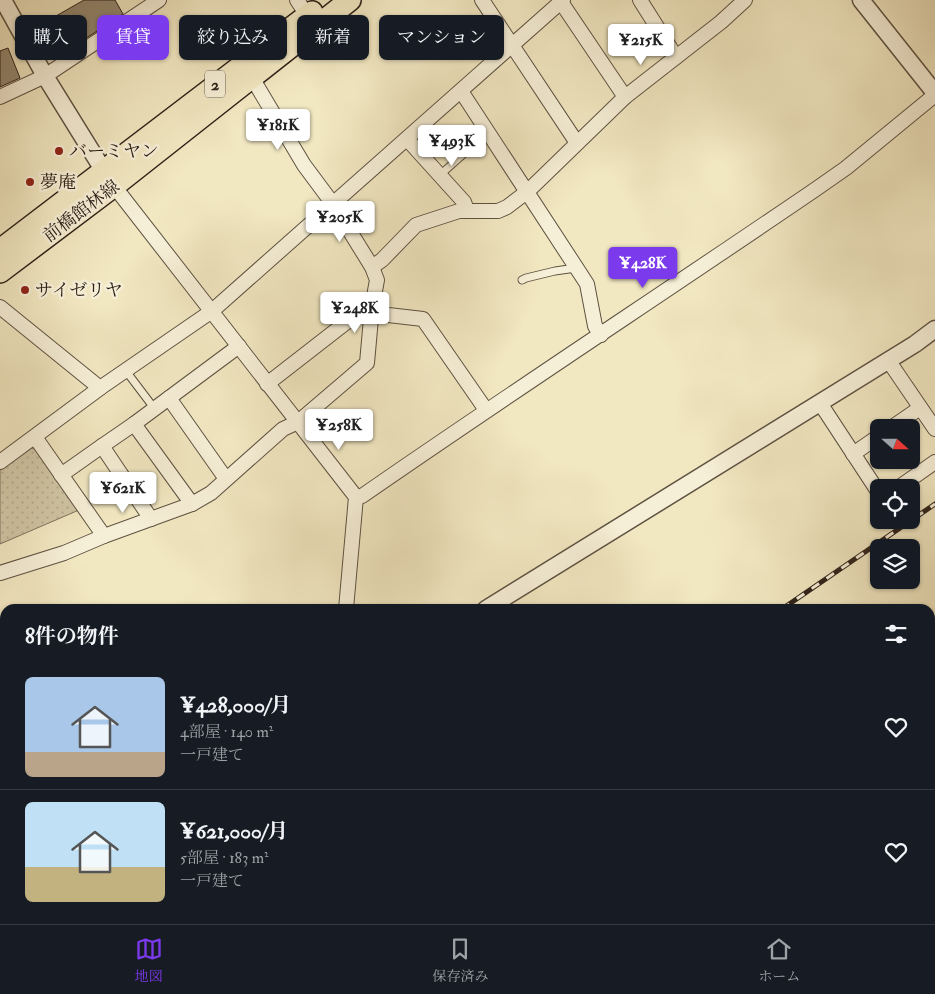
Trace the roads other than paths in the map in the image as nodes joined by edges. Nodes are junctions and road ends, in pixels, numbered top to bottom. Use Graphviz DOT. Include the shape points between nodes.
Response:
graph roads {
  1 [pos="159,0"];
  2 [pos="327,0"];
  3 [pos="350,0"];
  4 [pos="482,0"];
  5 [pos="640,0"];
  6 [pos="861,0"];
  7 [pos="6,1"];
  8 [pos="562,1"];
  9 [pos="742,1"];
  10 [pos="302,8"];
  11 [pos="287,30"];
  12 [pos="512,45"];
  13 [pos="676,56"];
  14 [pos="248,60"];
  15 [pos="233,62"];
  16 [pos="45,76"];
  17 [pos="250,78"];
  18 [pos="216,84"];
  19 [pos="461,91"];
  20 [pos="935,94"];
  21 [pos="0,97"];
  22 [pos="625,97"];
  23 [pos="488,132"];
  24 [pos="408,139"];
  25 [pos="577,143"];
  26 [pos="440,175"];
  27 [pos="109,178"];
  28 [pos="528,192"];
  29 [pos="333,204"];
  30 [pos="467,210"];
  31 [pos="0,250"];
  32 [pos="372,267"];
  33 [pos="577,268"];
  34 [pos="0,272"];
  35 [pos="522,280"];
  36 [pos="0,307"];
  37 [pos="372,310"];
  38 [pos="212,311"];
  39 [pos="935,329"];
  40 [pos="601,336"];
  41 [pos="238,346"];
  42 [pos="888,360"];
  43 [pos="126,371"];
  44 [pos="267,384"];
  45 [pos="100,388"];
  46 [pos="169,398"];
  47 [pos="820,402"];
  48 [pos="154,408"];
  49 [pos="920,408"];
  50 [pos="486,410"];
  51 [pos="904,419"];
  52 [pos="298,422"];
  53 [pos="134,424"];
  54 [pos="935,429"];
  55 [pos="35,437"];
  56 [pos="870,442"];
  57 [pos="102,446"];
  58 [pos="853,454"];
  59 [pos="0,462"];
  60 [pos="935,462"];
  61 [pos="61,475"];
  62 [pos="226,479"];
  63 [pos="911,479"];
  64 [pos="870,480"];
  65 [pos="356,497"];
  66 [pos="192,504"];
  67 [pos="151,519"];
  68 [pos="104,536"];
  69 [pos="0,574"];
  70 [pos="346,604"];
  71 [pos="494,604"];
  1 -- 16 [label="street"];
  2 -- 10 [label="main road, 前橋館林線 / 2"];
  3 -- 17 [label="main road, 前橋館林線 / 2"];
  4 -- 12 [label="street"];
  5 -- 13 [label="street"];
  6 -- 20 [label="street"];
  7 -- 16 [label="street"];
  8 -- 12 [label="street"];
  8 -- 22 [label="street"];
  9 -- 13 [label="street" via="721,22"];
  10 -- 11 [label="main road, 前橋館林線 / 2"];
  12 -- 19 [label="street"];
  12 -- 25 [label="street"];
  13 -- 22 [label="street"];
  14 -- 18 [label="main road, 前橋館林線 / 2"];
  15 -- 18 [label="lane"];
  16 -- 21 [label="street"];
  16 -- 27 [label="street"];
  17 -- 27 [label="main road, 前橋館林線 / 2"];
  17 -- 29 [label="street" via="304,165"];
  18 -- 27 [label="main road, 前橋館林線 / 2"];
  19 -- 23 [label="street"];
  19 -- 24 [label="street"];
  20 -- 40 [label="street" via="840,173"];
  22 -- 25 [label="street"];
  23 -- 26 [label="lane"];
  23 -- 28 [label="street"];
  24 -- 26 [label="street"];
  24 -- 29 [label="street"];
  25 -- 28 [label="street"];
  26 -- 30 [label="street" via="464,202"];
  27 -- 31 [label="main road, 前橋館林線 / 2"];
  27 -- 34 [label="main road, 前橋館林線 / 2"];
  27 -- 38 [label="street"];
  28 -- 30 [label="street" via="501,210"];
  28 -- 33 [label="street"];
  29 -- 32 [label="street"];
  29 -- 38 [label="street"];
  30 -- 32 [label="street" via="416,225"];
  32 -- 37 [label="street" via="377,280"];
  33 -- 35 [label="lane"];
  33 -- 40 [label="street" via="588,286 595,326"];
  36 -- 45 [label="street"];
  37 -- 44 [label="street" via="366,307"];
  37 -- 50 [label="street" via="423,319"];
  37 -- 52 [label="street" via="367,363"];
  38 -- 41 [label="street"];
  38 -- 43 [label="street"];
  39 -- 42 [label="street"];
  40 -- 50 [label="street"];
  41 -- 44 [label="street"];
  41 -- 46 [label="street"];
  42 -- 47 [label="street"];
  42 -- 49 [label="street"];
  43 -- 45 [label="street"];
  43 -- 48 [label="lane"];
  44 -- 52 [label="street"];
  45 -- 55 [label="street"];
  46 -- 48 [label="street"];
  46 -- 62 [label="street"];
  47 -- 58 [label="street"];
  47 -- 71 [label="street"];
  48 -- 53 [label="street"];
  49 -- 51 [label="street"];
  49 -- 54 [label="street"];
  50 -- 65 [label="street" via="362,496"];
  52 -- 62 [label="street" via="283,430"];
  52 -- 65 [label="street"];
  53 -- 57 [label="street"];
  53 -- 66 [label="street"];
  55 -- 59 [label="street"];
  55 -- 61 [label="street"];
  56 -- 58 [label="street"];
  57 -- 61 [label="street"];
  57 -- 67 [label="street"];
  58 -- 64 [label="street"];
  60 -- 63 [label="street"];
  61 -- 68 [label="street"];
  62 -- 66 [label="street"];
  65 -- 70 [label="street"];
  66 -- 67 [label="street"];
  67 -- 68 [label="street"];
  68 -- 69 [label="street"];
}
